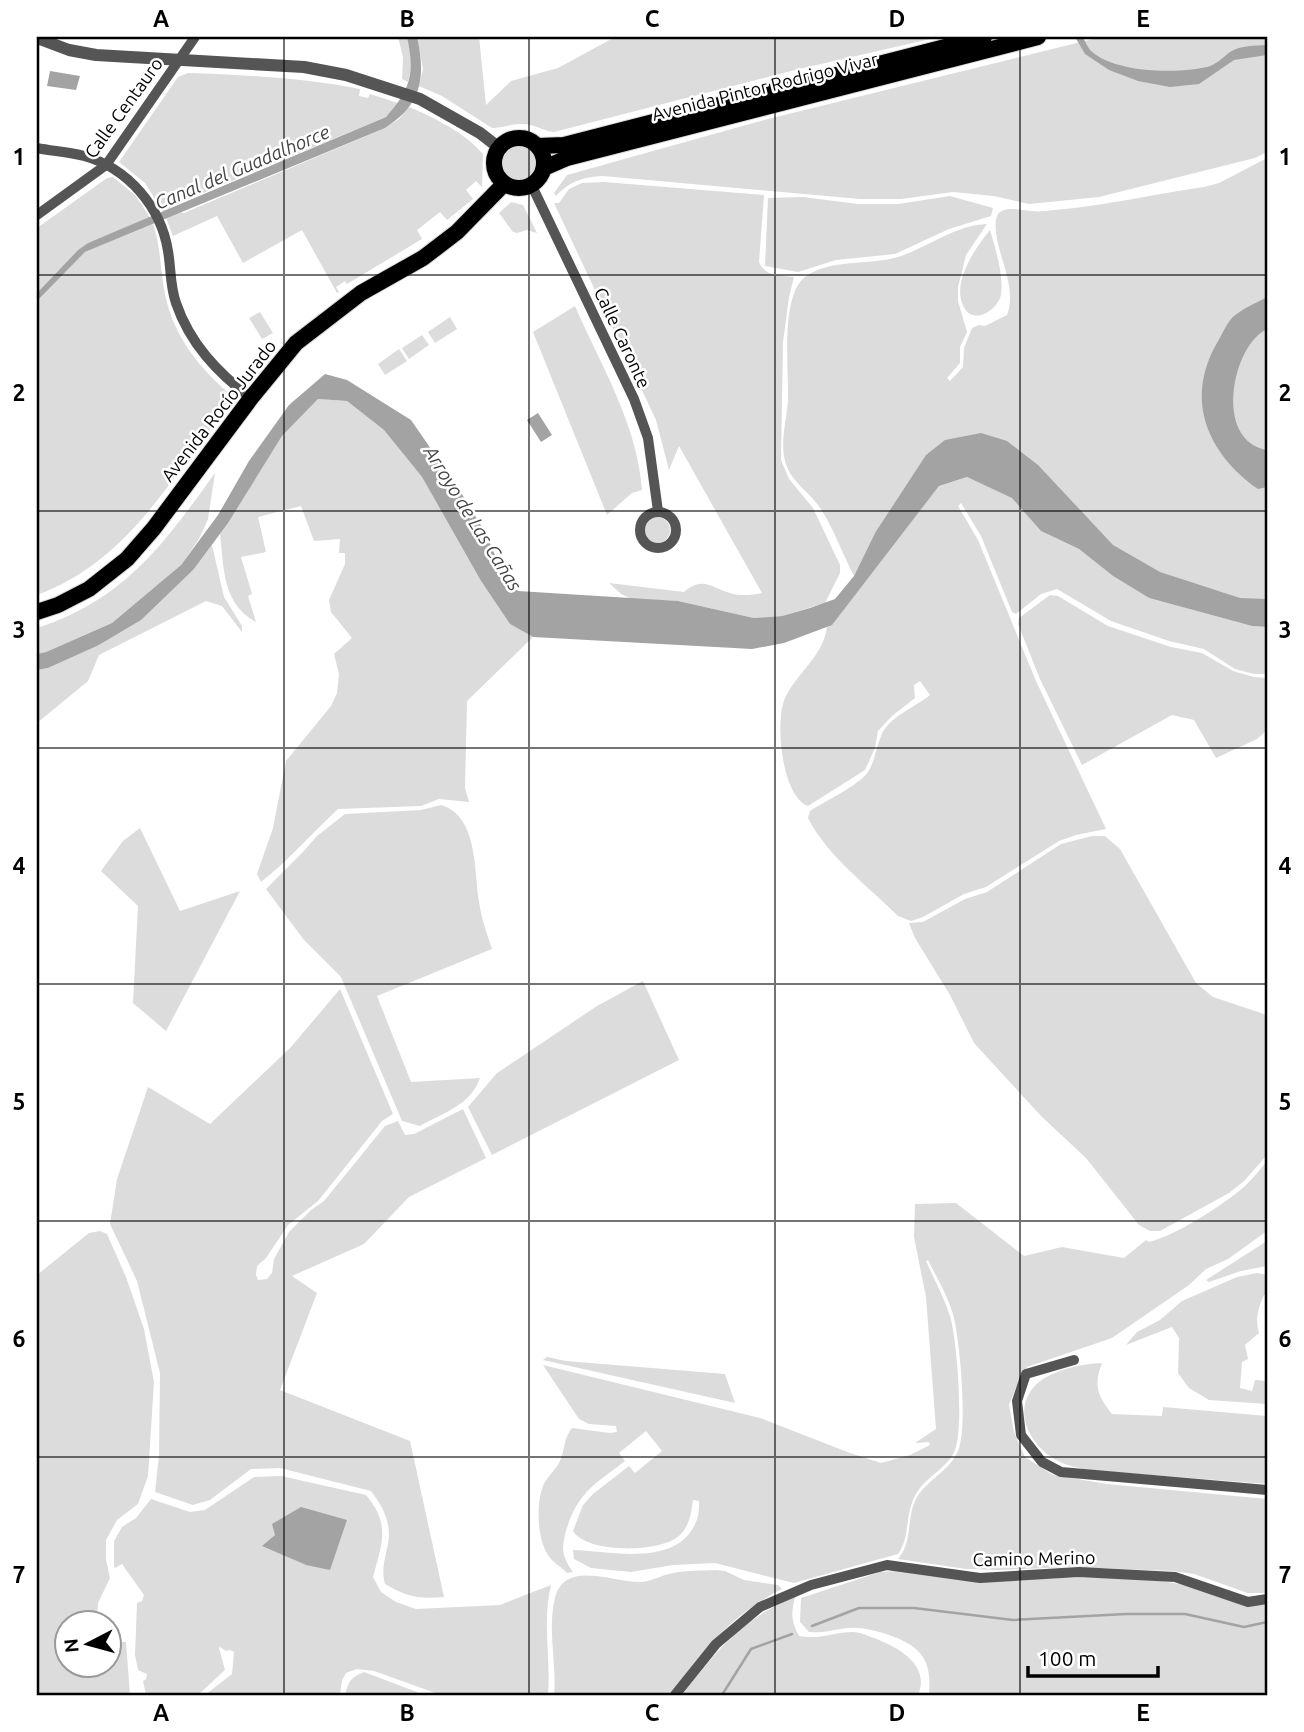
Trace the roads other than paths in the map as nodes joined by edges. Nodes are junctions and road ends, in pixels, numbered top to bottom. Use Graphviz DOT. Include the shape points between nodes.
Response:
graph roads {
  1 [pos="195,37"];
  2 [pos="984,37"];
  3 [pos="1038,37"];
  4 [pos="37,38"];
  5 [pos="178,60"];
  6 [pos="538,146"];
  7 [pos="499,147"];
  8 [pos="37,148"];
  9 [pos="106,165"];
  10 [pos="544,168"];
  11 [pos="504,184"];
  12 [pos="532,186"];
  13 [pos="37,215"];
  14 [pos="251,398"];
  15 [pos="659,511"];
  16 [pos="37,612"];
  17 [pos="1074,1360"];
  18 [pos="1267,1490"];
  19 [pos="1267,1599"];
  20 [pos="675,1695"];
  1 -- 5 [label="street, Calle Centauro"];
  2 -- 6 [label="main road, Avenida Pintor Rodrigo Vivar" via="564,145"];
  3 -- 10 [label="main road, Avenida Pintor Rodrigo Vivar" via="567,158"];
  4 -- 5 [label="street" via="96,55"];
  5 -- 7 [label="street" via="303,67 346,75 419,99"];
  5 -- 9 [label="street, Calle Centauro"];
  6 -- 7 [label="main road" via="518,137"];
  6 -- 10 [label="main road"];
  7 -- 11 [label="main road" via="493,163"];
  8 -- 9 [label="street" via="85,156"];
  9 -- 13 [label="street, Calle Centauro"];
  9 -- 14 [label="street" via="133,183 161,225 172,284 184,322 201,352"];
  10 -- 12 [label="main road"];
  11 -- 12 [label="main road" via="522,189"];
  11 -- 14 [label="main road, Avenida Rocío Jurado" via="457,232 423,258 361,293 296,343"];
  12 -- 15 [label="street, Calle Caronte" via="634,399 648,438"];
  14 -- 16 [label="main road, Avenida Rocío Jurado" via="127,559 89,589"];
  17 -- 18 [label="street" via="1026,1374 1017,1401 1021,1435 1042,1462 1061,1472"];
  19 -- 20 [label="street, Camino Merino" via="1248,1602 1175,1577 1079,1572 980,1578 887,1565 811,1585 760,1607 716,1644"];
}
